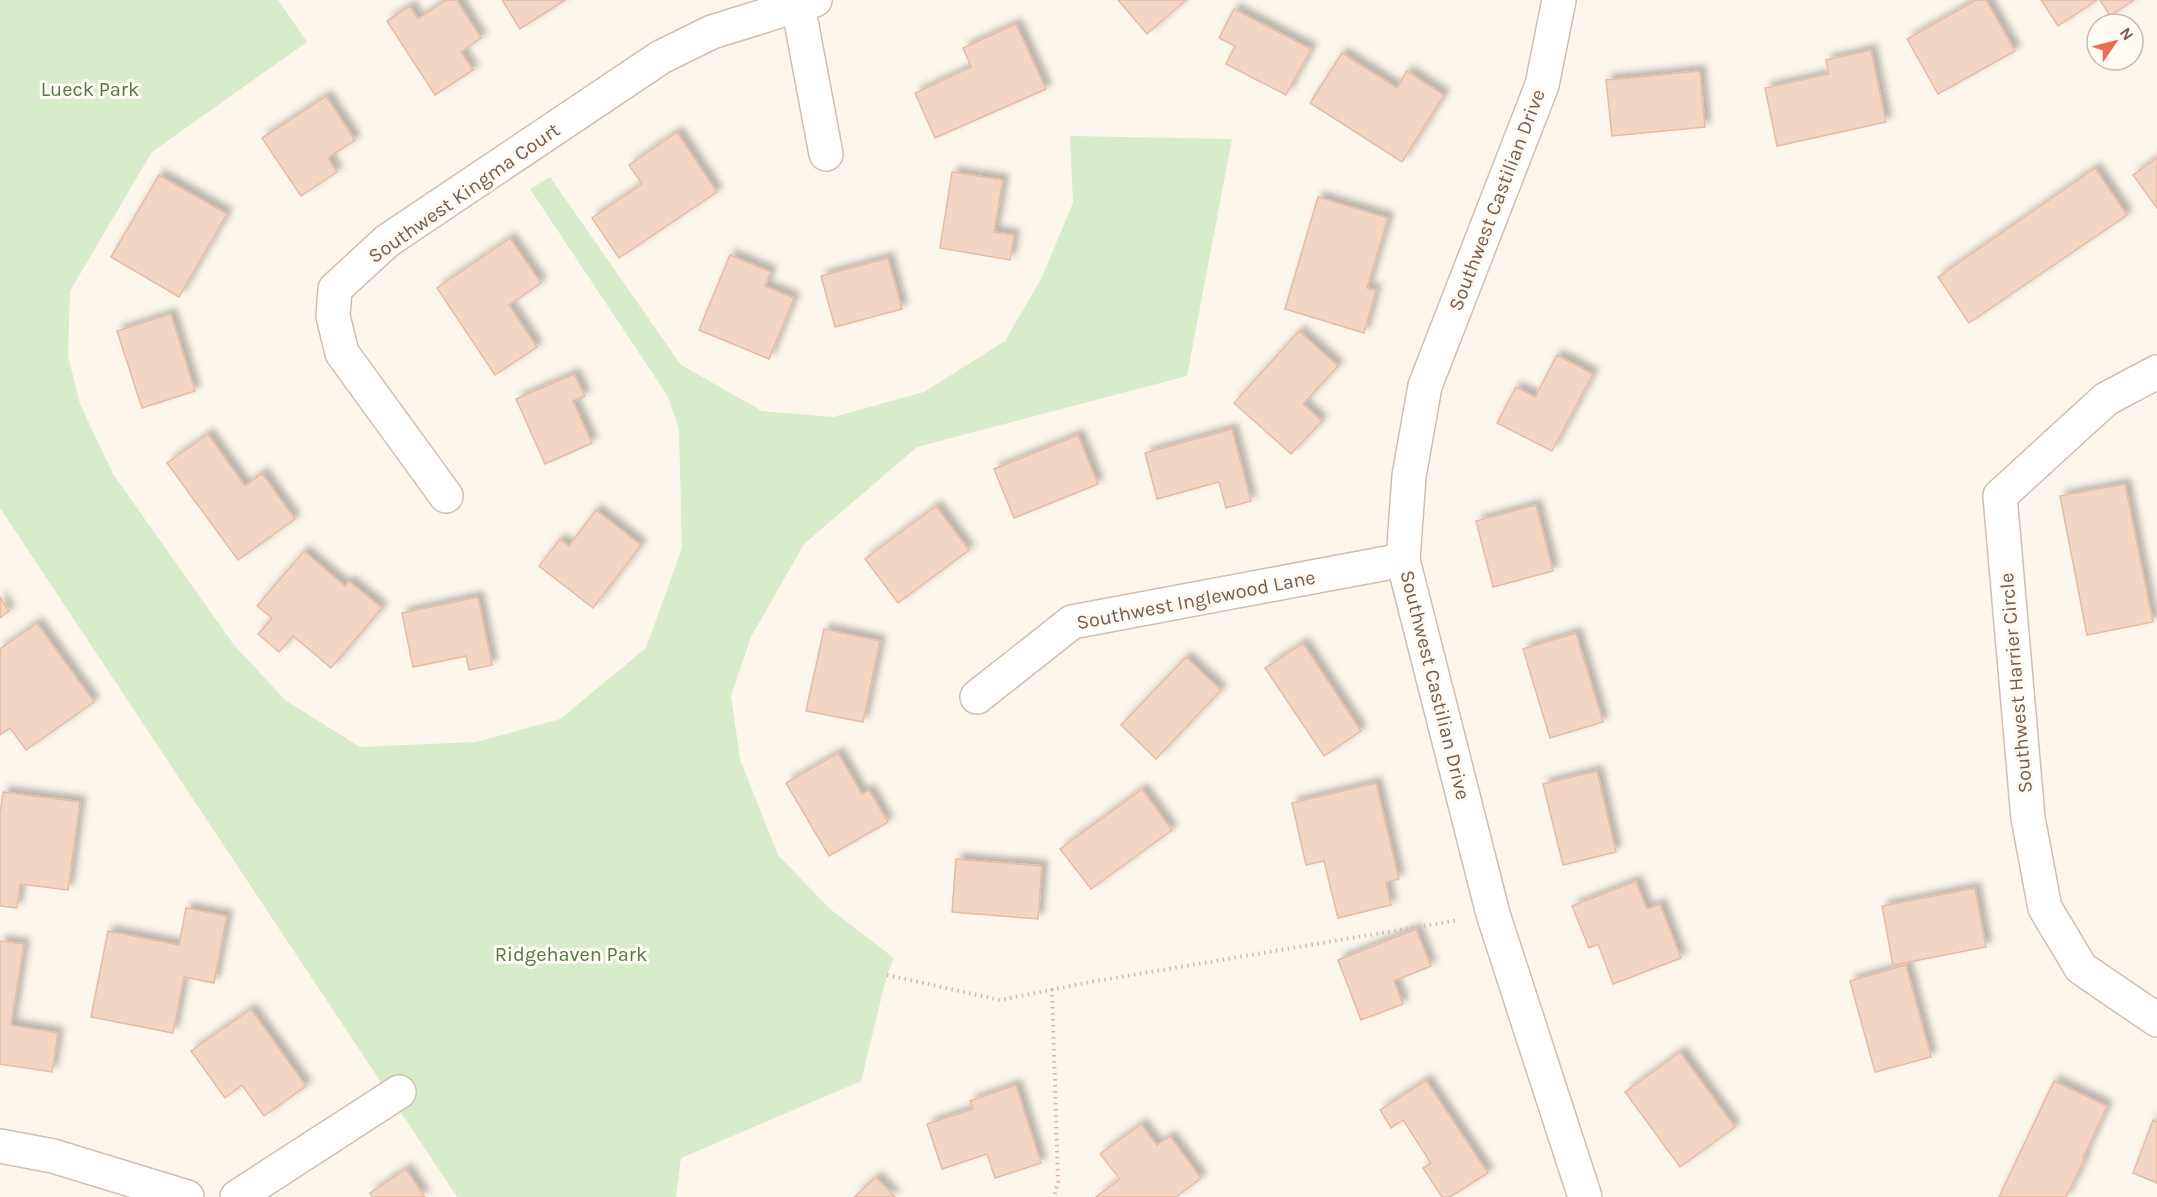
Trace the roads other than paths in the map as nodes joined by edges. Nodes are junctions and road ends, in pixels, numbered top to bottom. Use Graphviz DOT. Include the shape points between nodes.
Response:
graph roads {
  1 [pos="1559,0"];
  2 [pos="807,2"];
  3 [pos="826,154"];
  4 [pos="2157,372"];
  5 [pos="446,496"];
  6 [pos="1403,560"];
  7 [pos="977,697"];
  8 [pos="2157,1020"];
  9 [pos="399,1092"];
  10 [pos="0,1146"];
  11 [pos="187,1197"];
  12 [pos="237,1197"];
  13 [pos="1585,1197"];
  1 -- 6 [label="street, Southwest Castilian Drive" via="1542,85 1425,386 1409,476"];
  2 -- 3 [label="street"];
  2 -- 5 [label="street, Southwest Kingma Court" via="712,32 661,57 387,241 334,289 333,316 342,353"];
  4 -- 8 [label="street, Southwest Harrier Circle" via="2106,399 2000,496 2028,818 2046,908 2081,968"];
  6 -- 7 [label="street, Southwest Inglewood Lane" via="1072,622"];
  6 -- 13 [label="street, Southwest Castilian Drive" via="1492,914"];
  9 -- 12 [label="street"];
  10 -- 11 [label="street" via="52,1156"];
}
